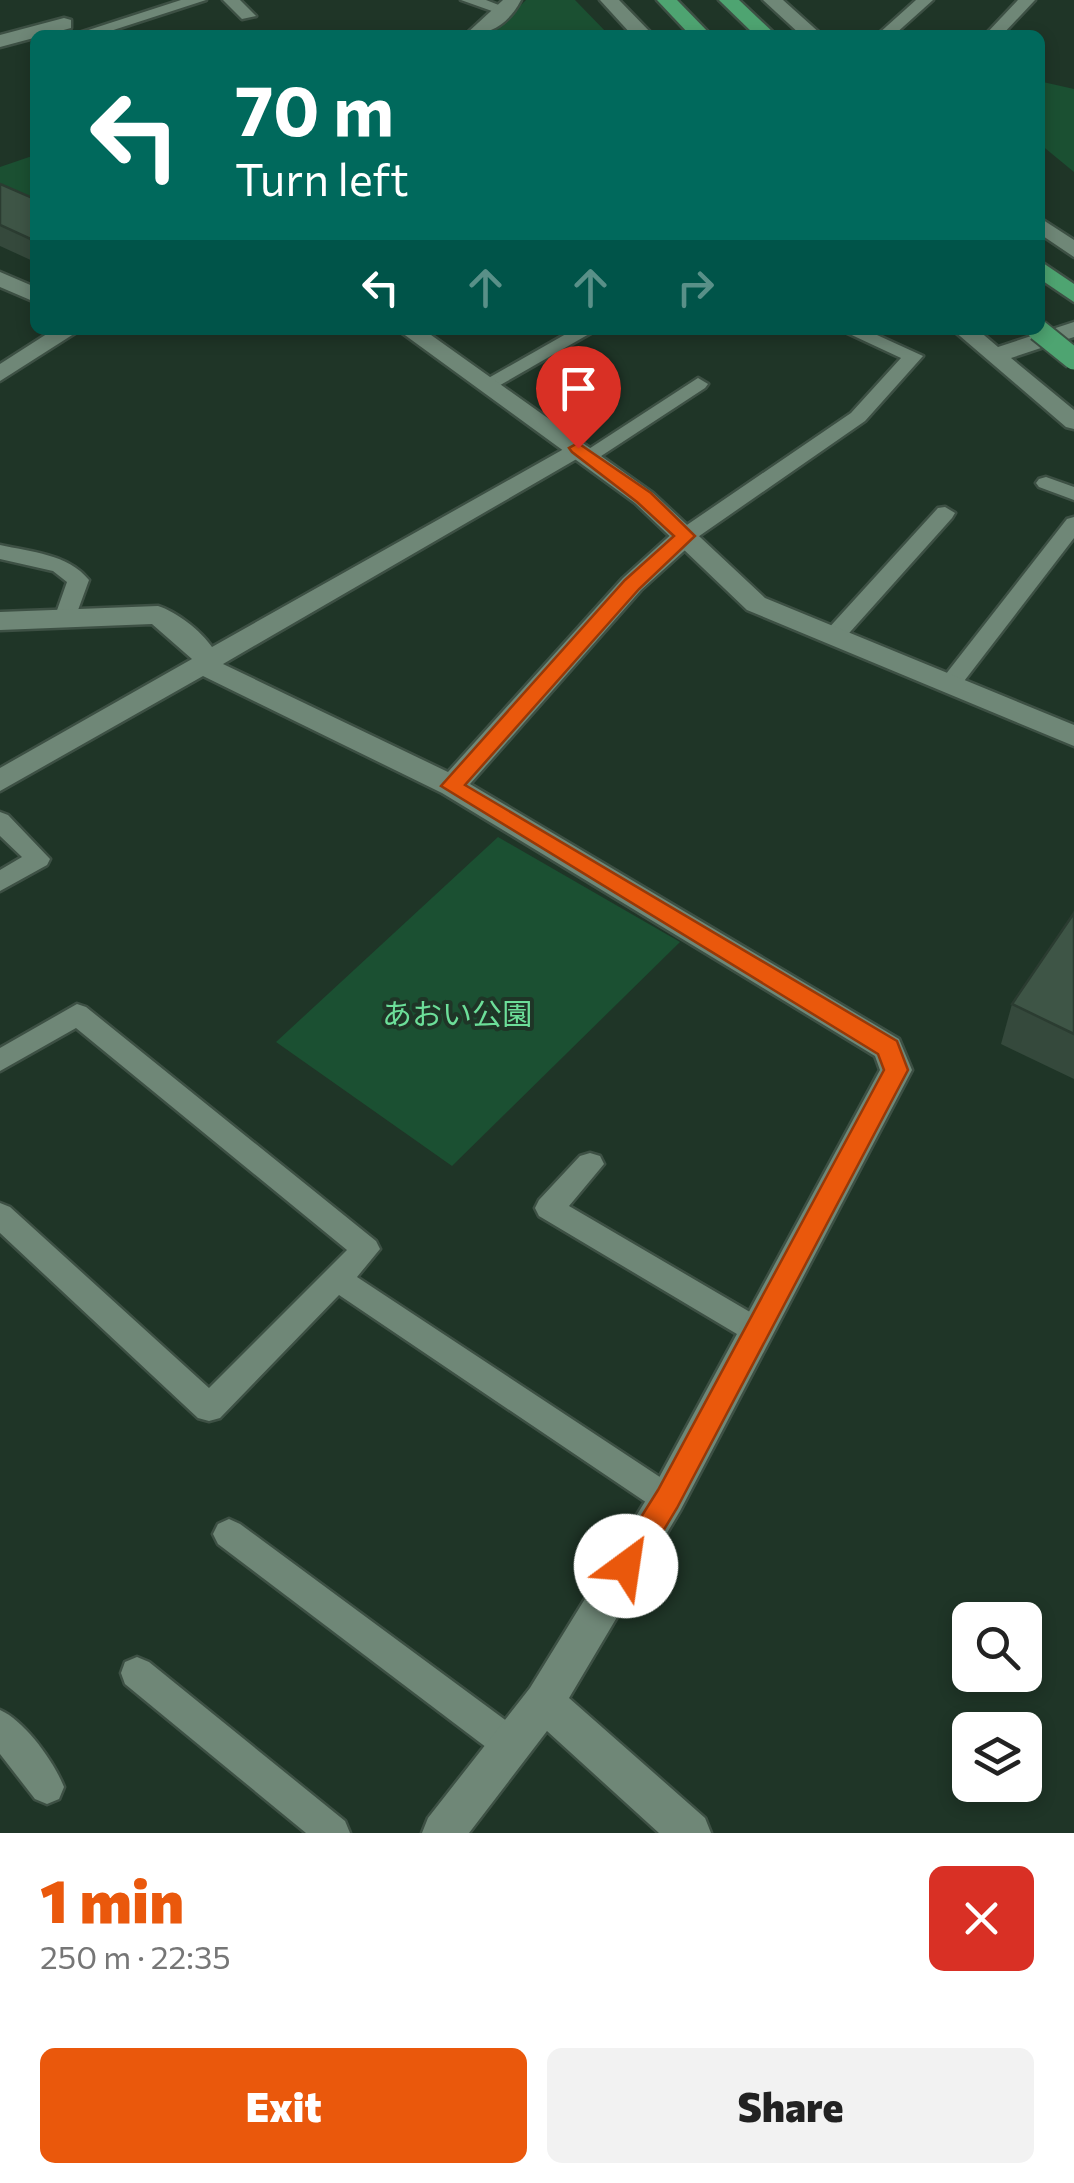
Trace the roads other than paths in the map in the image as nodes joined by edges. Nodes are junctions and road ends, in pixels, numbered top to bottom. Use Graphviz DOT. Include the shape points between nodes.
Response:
graph roads {
  1 [pos="52,0"];
  2 [pos="198,0"];
  3 [pos="231,0"];
  4 [pos="469,0"];
  5 [pos="609,0"];
  6 [pos="666,0"];
  7 [pos="728,0"];
  8 [pos="773,0"];
  9 [pos="925,0"];
  10 [pos="1028,0"];
  11 [pos="509,5"];
  12 [pos="248,16"];
  13 [pos="72,30"];
  14 [pos="77,30"];
  15 [pos="481,30"];
  16 [pos="638,30"];
  17 [pos="696,30"];
  18 [pos="761,30"];
  19 [pos="806,30"];
  20 [pos="891,30"];
  21 [pos="998,30"];
  22 [pos="30,36"];
  23 [pos="0,40"];
  24 [pos="1045,228"];
  25 [pos="1074,250"];
  26 [pos="1045,272"];
  27 [pos="0,278"];
  28 [pos="30,293"];
  29 [pos="1074,295"];
  30 [pos="1074,329"];
  31 [pos="61,335"];
  32 [pos="416,335"];
  33 [pos="579,335"];
  34 [pos="862,335"];
  35 [pos="970,335"];
  36 [pos="1044,335"];
  37 [pos="994,356"];
  38 [pos="1074,360"];
  39 [pos="0,374"];
  40 [pos="488,384"];
  41 [pos="698,384"];
  42 [pos="1074,422"];
  43 [pos="583,452"];
  44 [pos="1046,483"];
  45 [pos="1074,494"];
  46 [pos="945,514"];
  47 [pos="1074,524"];
  48 [pos="685,536"];
  49 [pos="0,552"];
  50 [pos="66,616"];
  51 [pos="0,621"];
  52 [pos="834,636"];
  53 [pos="206,659"];
  54 [pos="950,684"];
  55 [pos="1074,736"];
  56 [pos="0,780"];
  57 [pos="452,786"];
  58 [pos="0,821"];
  59 [pos="0,882"];
  60 [pos="0,1062"];
  61 [pos="590,1164"];
  62 [pos="0,1214"];
  63 [pos="339,1280"];
  64 [pos="757,1331"];
  65 [pos="668,1499"];
  66 [pos="229,1534"];
  67 [pos="137,1673"];
  68 [pos="544,1702"];
  69 [pos="0,1727"];
  70 [pos="512,1745"];
  71 [pos="47,1788"];
  72 [pos="333,1833"];
  73 [pos="443,1833"];
  74 [pos="690,1833"];
  1 -- 13 [label="street"];
  2 -- 14 [label="lane"];
  3 -- 12 [label="lane"];
  4 -- 11 [label="lane"];
  5 -- 16 [label="street"];
  6 -- 17 [label="highway"];
  7 -- 18 [label="highway"];
  8 -- 19 [label="street"];
  9 -- 20 [label="lane"];
  10 -- 21 [label="lane"];
  11 -- 15 [label="street"];
  22 -- 23 [label="street"];
  24 -- 25 [label="street"];
  26 -- 29 [label="highway"];
  27 -- 28 [label="street"];
  30 -- 37 [label="street"];
  31 -- 39 [label="street"];
  32 -- 40 [label="street"];
  33 -- 40 [label="lane"];
  34 -- 48 [label="lane" via="913,356 858,417"];
  35 -- 37 [label="street"];
  36 -- 38 [label="highway, bridge"];
  37 -- 42 [label="street"];
  40 -- 43 [label="street"];
  41 -- 43 [label="lane"];
  43 -- 48 [label="street"];
  43 -- 53 [label="street"];
  44 -- 45 [label="lane"];
  46 -- 52 [label="lane"];
  47 -- 54 [label="lane"];
  48 -- 52 [label="street" via="756,604"];
  48 -- 57 [label="street" via="632,584"];
  49 -- 50 [label="lane" via="60,566 78,580"];
  50 -- 51 [label="street"];
  50 -- 53 [label="street" via="158,615"];
  52 -- 54 [label="street"];
  53 -- 56 [label="street"];
  53 -- 57 [label="street" via="214,671"];
  54 -- 55 [label="street"];
  57 -- 64 [label="street" via="888,1048 896,1070"];
  58 -- 59 [label="lane" via="38,859"];
  60 -- 63 [label="lane" via="77,1014 366,1250"];
  61 -- 64 [label="lane" via="550,1208"];
  62 -- 63 [label="lane" via="208,1408"];
  63 -- 65 [label="lane"];
  64 -- 65 [label="street"];
  65 -- 68 [label="street"];
  66 -- 70 [label="lane"];
  67 -- 72 [label="lane"];
  68 -- 70 [label="street"];
  68 -- 74 [label="street"];
  69 -- 71 [label="lane"];
  70 -- 73 [label="street"];
}
